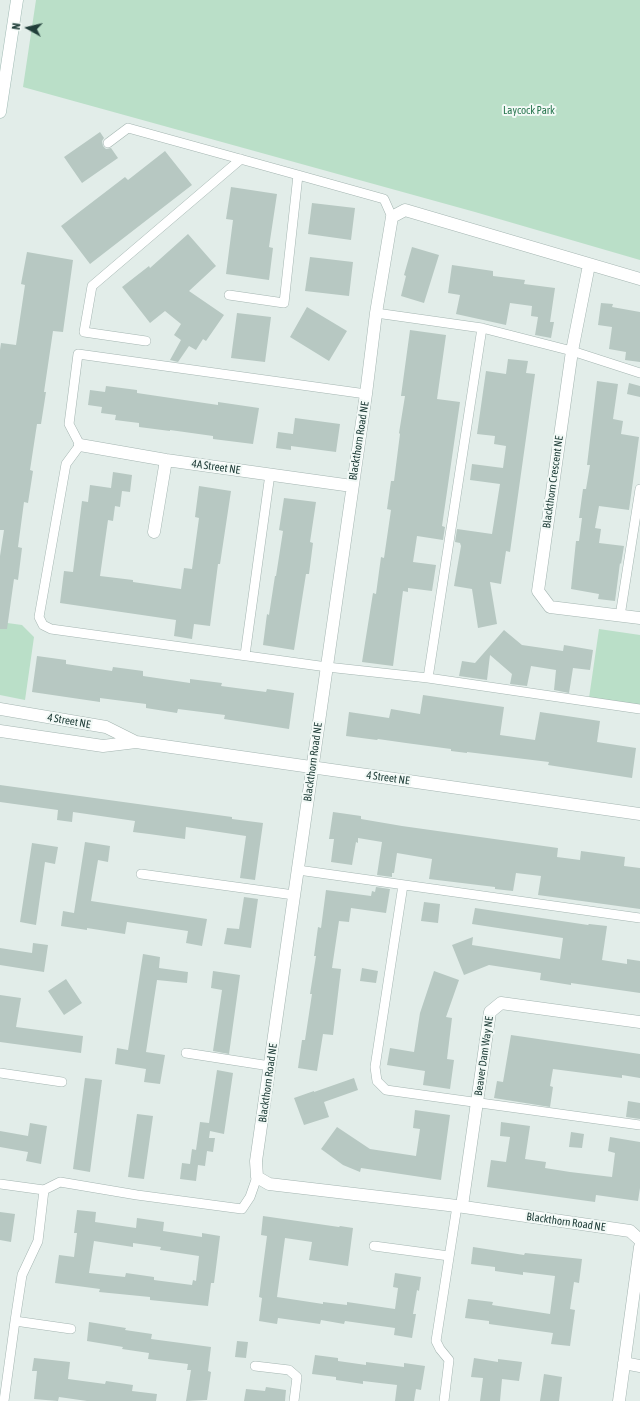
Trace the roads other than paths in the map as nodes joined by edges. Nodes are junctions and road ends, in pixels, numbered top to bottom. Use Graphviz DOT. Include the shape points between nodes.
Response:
graph roads {
  1 [pos="17,0"];
  2 [pos="1,104"];
  3 [pos="108,143"];
  4 [pos="241,159"];
  5 [pos="298,175"];
  6 [pos="392,217"];
  7 [pos="588,265"];
  8 [pos="640,279"];
  9 [pos="229,295"];
  10 [pos="376,313"];
  11 [pos="482,328"];
  12 [pos="146,341"];
  13 [pos="572,351"];
  14 [pos="640,373"];
  15 [pos="366,394"];
  16 [pos="80,445"];
  17 [pos="166,460"];
  18 [pos="270,474"];
  19 [pos="352,486"];
  20 [pos="640,489"];
  21 [pos="154,532"];
  22 [pos="620,616"];
  23 [pos="640,618"];
  24 [pos="244,656"];
  25 [pos="327,667"];
  26 [pos="428,678"];
  27 [pos="0,709"];
  28 [pos="640,710"];
  29 [pos="0,731"];
  30 [pos="136,742"];
  31 [pos="312,768"];
  32 [pos="640,814"];
  33 [pos="298,870"];
  34 [pos="141,874"];
  35 [pos="403,885"];
  36 [pos="294,895"];
  37 [pos="640,918"];
  38 [pos="640,1022"];
  39 [pos="186,1052"];
  40 [pos="270,1066"];
  41 [pos="0,1073"];
  42 [pos="62,1082"];
  43 [pos="478,1103"];
  44 [pos="640,1125"];
  45 [pos="257,1177"];
  46 [pos="0,1184"];
  47 [pos="44,1190"];
  48 [pos="460,1206"];
  49 [pos="640,1240"];
  50 [pos="374,1246"];
  51 [pos="640,1247"];
  52 [pos="449,1256"];
  53 [pos="639,1266"];
  54 [pos="15,1321"];
  55 [pos="71,1329"];
  56 [pos="624,1363"];
  57 [pos="255,1366"];
  58 [pos="640,1366"];
  59 [pos="4,1401"];
  60 [pos="294,1401"];
  61 [pos="444,1401"];
  62 [pos="619,1401"];
  1 -- 2 [label="street"];
  3 -- 4 [label="lane" via="128,128"];
  4 -- 5 [label="lane"];
  4 -- 12 [label="lane" via="92,286 84,332"];
  5 -- 6 [label="lane" via="384,199"];
  5 -- 9 [label="lane" via="284,303"];
  6 -- 7 [label="street" via="405,210"];
  6 -- 10 [label="street, Blackthorn Road NE"];
  7 -- 8 [label="street"];
  7 -- 13 [label="street, Blackthorn Crescent NE"];
  10 -- 11 [label="lane"];
  10 -- 15 [label="street, Blackthorn Road NE"];
  11 -- 13 [label="lane"];
  11 -- 26 [label="lane"];
  13 -- 14 [label="lane"];
  13 -- 22 [label="street, Blackthorn Crescent NE" via="538,591 550,607"];
  15 -- 16 [label="lane" via="78,354 69,424"];
  15 -- 19 [label="street, Blackthorn Road NE"];
  16 -- 17 [label="street, 4A Street NE"];
  16 -- 24 [label="lane" via="66,464 39,617 43,625 50,629"];
  17 -- 18 [label="street, 4A Street NE"];
  17 -- 21 [label="street"];
  18 -- 19 [label="street, 4A Street NE"];
  18 -- 24 [label="lane"];
  19 -- 25 [label="street, Blackthorn Road NE"];
  20 -- 22 [label="lane"];
  22 -- 23 [label="street, Blackthorn Crescent NE"];
  24 -- 25 [label="lane"];
  25 -- 26 [label="lane"];
  25 -- 31 [label="street, Blackthorn Road NE"];
  26 -- 28 [label="lane"];
  27 -- 30 [label="street, 4 Street NE" via="106,728"];
  29 -- 30 [label="street, 4 Street NE" via="103,746"];
  30 -- 31 [label="street, 4 Street NE"];
  31 -- 32 [label="street, 4 Street NE"];
  31 -- 33 [label="street, Blackthorn Road NE"];
  33 -- 35 [label="lane"];
  33 -- 36 [label="street, Blackthorn Road NE"];
  34 -- 36 [label="lane"];
  35 -- 37 [label="lane"];
  35 -- 43 [label="lane" via="375,1067 377,1081 386,1090"];
  36 -- 40 [label="street, Blackthorn Road NE"];
  38 -- 43 [label="street, Beaver Dam Way NE" via="501,1003 490,1012"];
  39 -- 40 [label="lane"];
  40 -- 45 [label="street, Blackthorn Road NE" via="256,1161"];
  41 -- 42 [label="lane"];
  43 -- 44 [label="lane"];
  43 -- 48 [label="street, Beaver Dam Way NE"];
  45 -- 47 [label="lane" via="250,1197 242,1209 60,1182"];
  45 -- 48 [label="street, Blackthorn Road NE" via="269,1184"];
  46 -- 47 [label="lane"];
  47 -- 54 [label="lane" via="38,1241 22,1275"];
  48 -- 49 [label="street, Blackthorn Road NE" via="630,1231"];
  48 -- 52 [label="lane"];
  50 -- 52 [label="lane"];
  51 -- 53 [label="street"];
  52 -- 61 [label="lane" via="436,1341 449,1360"];
  53 -- 56 [label="street"];
  54 -- 55 [label="lane"];
  54 -- 59 [label="lane"];
  56 -- 58 [label="street"];
  56 -- 62 [label="street"];
  57 -- 60 [label="lane" via="289,1370 297,1377"];
}
